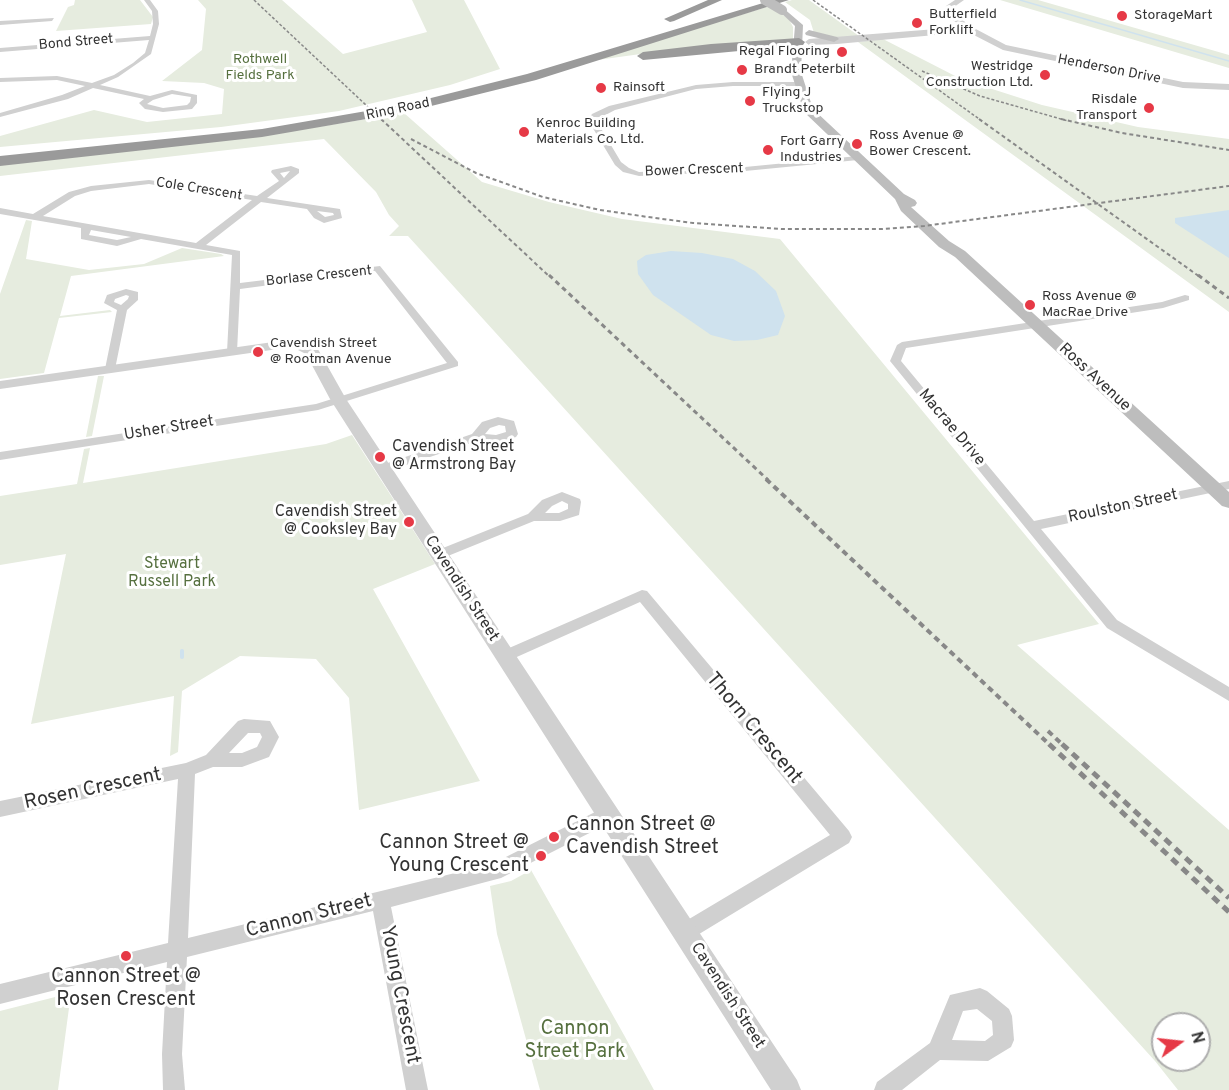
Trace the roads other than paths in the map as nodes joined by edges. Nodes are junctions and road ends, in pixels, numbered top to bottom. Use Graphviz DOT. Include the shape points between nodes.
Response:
graph roads {
  1 [pos="147,0"];
  2 [pos="717,0"];
  3 [pos="764,0"];
  4 [pos="776,0"];
  5 [pos="960,0"];
  6 [pos="785,6"];
  7 [pos="52,19"];
  8 [pos="0,23"];
  9 [pos="657,23"];
  10 [pos="969,29"];
  11 [pos="153,38"];
  12 [pos="616,38"];
  13 [pos="839,40"];
  14 [pos="805,45"];
  15 [pos="0,50"];
  16 [pos="807,72"];
  17 [pos="531,77"];
  18 [pos="0,80"];
  19 [pos="801,84"];
  20 [pos="95,85"];
  21 [pos="1229,87"];
  22 [pos="457,88"];
  23 [pos="150,98"];
  24 [pos="0,115"];
  25 [pos="0,151"];
  26 [pos="858,158"];
  27 [pos="0,161"];
  28 [pos="283,181"];
  29 [pos="259,199"];
  30 [pos="311,208"];
  31 [pos="0,211"];
  32 [pos="35,217"];
  33 [pos="198,246"];
  34 [pos="234,287"];
  35 [pos="1185,298"];
  36 [pos="122,309"];
  37 [pos="1037,325"];
  38 [pos="232,352"];
  39 [pos="110,369"];
  40 [pos="0,385"];
  41 [pos="338,399"];
  42 [pos="476,437"];
  43 [pos="0,456"];
  44 [pos="383,469"];
  45 [pos="1221,486"];
  46 [pos="1229,502"];
  47 [pos="533,518"];
  48 [pos="1032,526"];
  49 [pos="438,555"];
  50 [pos="505,656"];
  51 [pos="1229,695"];
  52 [pos="212,760"];
  53 [pos="187,770"];
  54 [pos="0,809"];
  55 [pos="609,814"];
  56 [pos="380,900"];
  57 [pos="686,932"];
  58 [pos="179,949"];
  59 [pos="0,994"];
  60 [pos="937,1050"];
  61 [pos="174,1090"];
  62 [pos="417,1090"];
  63 [pos="787,1090"];
  64 [pos="885,1090"];
  1 -- 11 [label="street" via="155,11"];
  2 -- 9 [label="highway"];
  3 -- 6 [label="main road, Ross Avenue, bridge"];
  3 -- 22 [label="highway, Ring Road"];
  4 -- 6 [label="main road, Ross Avenue"];
  5 -- 10 [label="street, Henderson Drive" via="947,10"];
  6 -- 14 [label="main road, Ross Avenue" via="799,25"];
  6 -- 14 [label="main road, Ross Avenue" via="804,18"];
  6 -- 17 [label="highway, Ring Road"];
  7 -- 8 [label="street"];
  10 -- 13 [label="street"];
  10 -- 21 [label="street, Henderson Drive" via="1003,47 1023,52 1183,85"];
  11 -- 15 [label="street, Bond Street"];
  11 -- 20 [label="street" via="148,54"];
  12 -- 22 [label="highway"];
  13 -- 14 [label="main road"];
  14 -- 17 [label="highway" via="644,55"];
  14 -- 19 [label="main road, Ross Avenue" via="796,72"];
  16 -- 19 [label="main road"];
  17 -- 27 [label="highway, Ring Road" via="407,108 303,128"];
  18 -- 20 [label="street" via="47,78"];
  19 -- 26 [label="main road, Ross Avenue" via="808,110"];
  19 -- 26 [label="street, Bower Crescent" via="696,87 612,108 592,120 618,163 639,174"];
  20 -- 23 [label="street"];
  20 -- 24 [label="street" via="55,101"];
  22 -- 25 [label="highway, Ring Road" via="391,104 275,123"];
  23 -- 23 [label="street" via="143,103 145,107 163,110 189,107 195,96 172,92"];
  26 -- 37 [label="main road, Ross Avenue" via="900,197 911,214"];
  28 -- 29 [label="street"];
  29 -- 30 [label="street"];
  29 -- 32 [label="street, Cole Crescent" via="149,182 72,194"];
  29 -- 33 [label="street, Cole Crescent"];
  31 -- 32 [label="street"];
  32 -- 33 [label="street" via="89,227 84,230 84,237 117,243 142,236"];
  33 -- 34 [label="street" via="230,255 236,263"];
  34 -- 38 [label="street"];
  34 -- 41 [label="street, Borlase Crescent" via="377,268 454,364"];
  35 -- 37 [label="street, Macrae Drive"];
  36 -- 39 [label="street"];
  37 -- 45 [label="main road, Ross Avenue"];
  37 -- 48 [label="street, Macrae Drive" via="902,345 895,361"];
  38 -- 39 [label="street, Cavendish Street"];
  38 -- 41 [label="street, Cavendish Street" via="294,343 312,351"];
  39 -- 40 [label="street, Cavendish Street"];
  41 -- 43 [label="street, Usher Street" via="318,407"];
  41 -- 44 [label="street, Cavendish Street"];
  42 -- 44 [label="street"];
  44 -- 49 [label="street, Cavendish Street"];
  45 -- 46 [label="main road, Ross Avenue"];
  45 -- 48 [label="street, Roulston Street"];
  47 -- 49 [label="street"];
  48 -- 51 [label="street, Macrae Drive" via="1112,624"];
  49 -- 50 [label="street, Cavendish Street"];
  50 -- 55 [label="street, Cavendish Street"];
  50 -- 57 [label="street, Thorn Crescent" via="642,595 843,837"];
  52 -- 53 [label="street, Rosen Crescent"];
  53 -- 54 [label="street, Rosen Crescent"];
  53 -- 58 [label="street, Rosen Crescent"];
  55 -- 56 [label="street, Cannon Street" via="495,872"];
  55 -- 57 [label="street, Cavendish Street"];
  56 -- 58 [label="street, Cannon Street"];
  56 -- 62 [label="street, Young Crescent"];
  57 -- 63 [label="street, Cavendish Street"];
  58 -- 59 [label="street, Cannon Street"];
  58 -- 61 [label="street, Rosen Crescent" via="172,1054"];
  60 -- 64 [label="street"];
}
